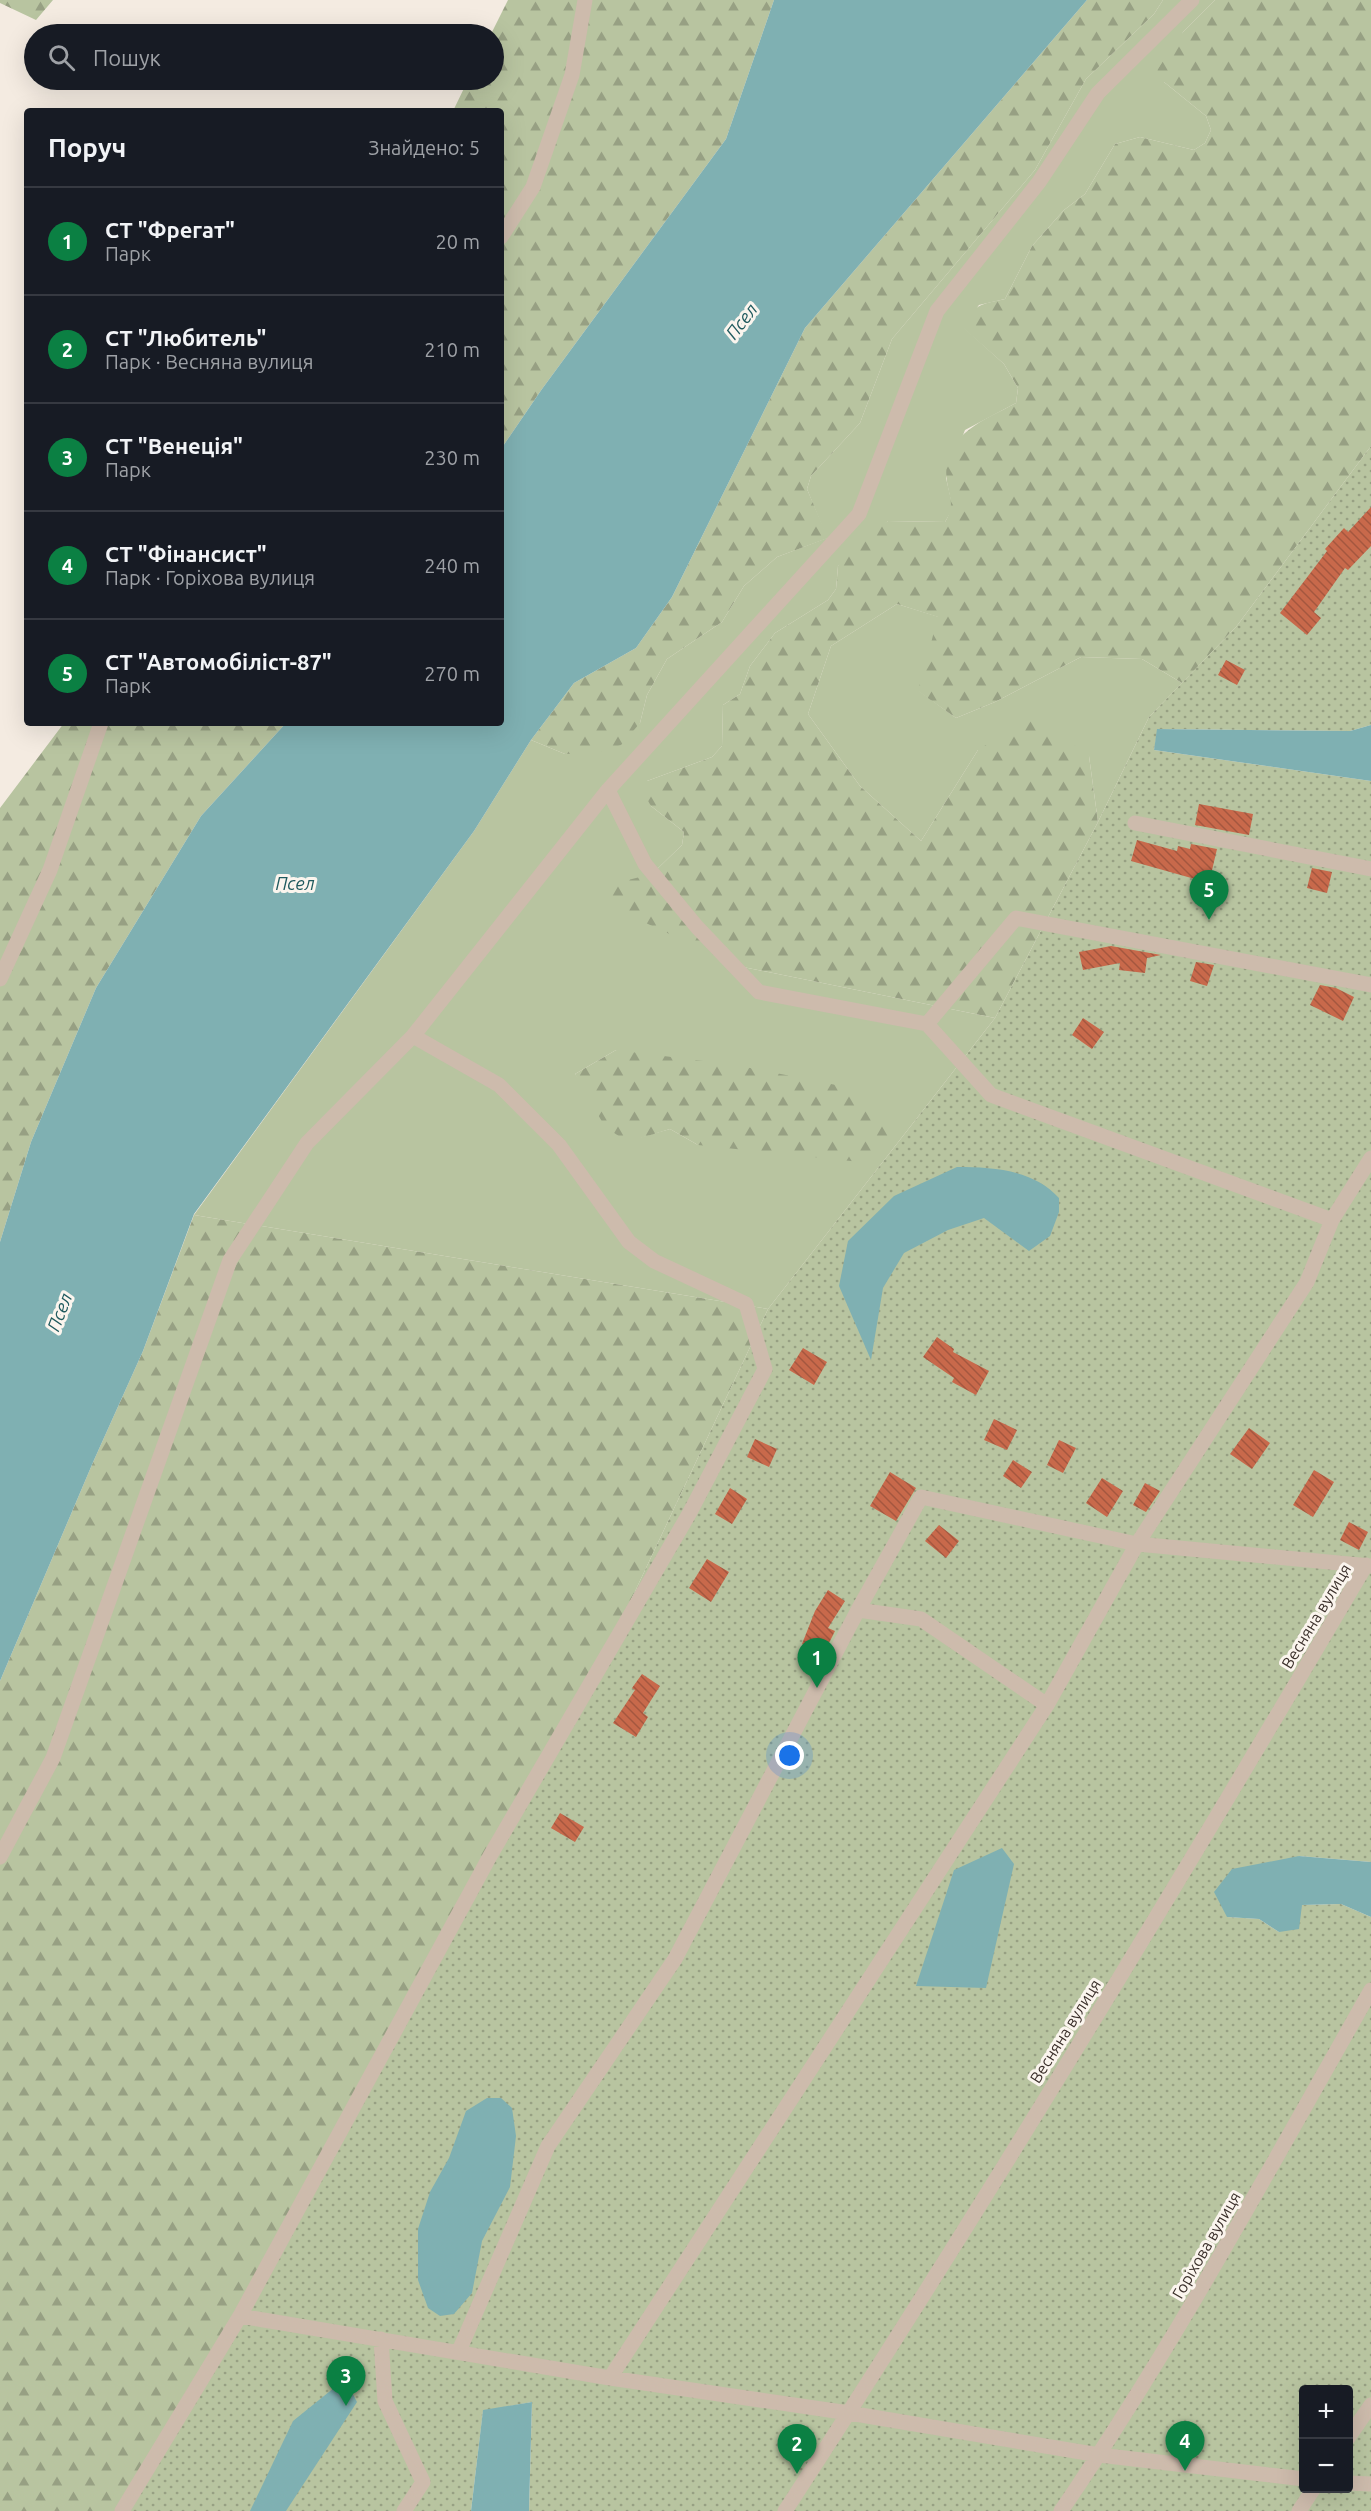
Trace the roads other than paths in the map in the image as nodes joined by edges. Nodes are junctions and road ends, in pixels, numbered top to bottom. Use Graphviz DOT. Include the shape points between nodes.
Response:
graph roads {
  1 [pos="585,0"];
  2 [pos="1192,0"];
  3 [pos="504,232"];
  4 [pos="100,726"];
  5 [pos="608,790"];
  6 [pos="1135,823"];
  7 [pos="1371,869"];
  8 [pos="0,980"];
  9 [pos="1371,985"];
  10 [pos="927,1024"];
  11 [pos="413,1036"];
  12 [pos="1370,1160"];
  13 [pos="1332,1220"];
  14 [pos="1137,1544"];
  15 [pos="1369,1566"];
  16 [pos="858,1610"];
  17 [pos="1047,1705"];
  18 [pos="0,1857"];
  19 [pos="1371,1990"];
  20 [pos="240,2316"];
  21 [pos="381,2339"];
  22 [pos="459,2351"];
  23 [pos="610,2378"];
  24 [pos="1371,2405"];
  25 [pos="849,2413"];
  26 [pos="1353,2431"];
  27 [pos="1099,2455"];
  28 [pos="1299,2478"];
  29 [pos="1353,2482"];
  30 [pos="1371,2484"];
  31 [pos="1311,2493"];
  32 [pos="122,2511"];
  33 [pos="404,2511"];
  34 [pos="785,2511"];
  35 [pos="1061,2511"];
  36 [pos="1299,2511"];
  1 -- 3 [label="street" via="572,75 532,187"];
  2 -- 5 [label="street" via="1098,93 1039,182 937,311 859,514"];
  4 -- 8 [label="street" via="50,870"];
  5 -- 10 [label="street" via="645,864 759,992"];
  5 -- 11 [label="street"];
  6 -- 7 [label="street"];
  9 -- 10 [label="street" via="1016,918"];
  10 -- 13 [label="street" via="991,1095"];
  11 -- 18 [label="street" via="307,1143 230,1260 53,1758"];
  11 -- 20 [label="street" via="499,1085 559,1145 629,1242 654,1261 746,1304 765,1369 689,1514 490,1856"];
  12 -- 13 [label="street"];
  13 -- 14 [label="street" via="1307,1282"];
  14 -- 15 [label="street"];
  14 -- 16 [label="street" via="921,1497"];
  14 -- 17 [label="street"];
  15 -- 25 [label="street, Весняна вулиця"];
  16 -- 17 [label="street" via="921,1619"];
  16 -- 22 [label="street" via="675,1959 548,2146"];
  17 -- 23 [label="street"];
  19 -- 27 [label="street, Горіхова вулиця" via="1191,2307"];
  20 -- 21 [label="street"];
  20 -- 32 [label="street"];
  21 -- 22 [label="street"];
  21 -- 33 [label="street" via="385,2401 423,2482"];
  22 -- 23 [label="street"];
  23 -- 25 [label="street"];
  24 -- 26 [label="street"];
  25 -- 27 [label="street"];
  25 -- 34 [label="street, Весняна вулиця"];
  27 -- 28 [label="street"];
  27 -- 35 [label="street, Горіхова вулиця"];
  29 -- 30 [label="street"];
  31 -- 36 [label="street"];
}
